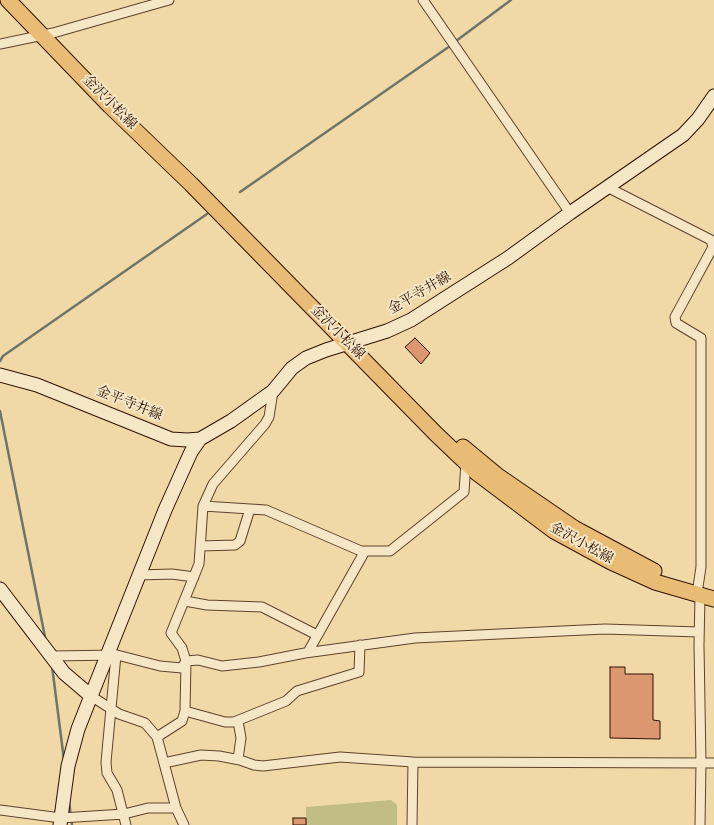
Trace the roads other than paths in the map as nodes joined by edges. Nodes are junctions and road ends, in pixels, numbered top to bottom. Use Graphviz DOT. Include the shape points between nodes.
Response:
graph roads {
  1 [pos="8,0"];
  2 [pos="21,0"];
  3 [pos="169,0"];
  4 [pos="423,0"];
  5 [pos="47,34"];
  6 [pos="0,44"];
  7 [pos="714,96"];
  8 [pos="607,187"];
  9 [pos="570,213"];
  10 [pos="353,343"];
  11 [pos="0,375"];
  12 [pos="273,391"];
  13 [pos="200,439"];
  14 [pos="466,462"];
  15 [pos="203,506"];
  16 [pos="250,509"];
  17 [pos="201,546"];
  18 [pos="365,551"];
  19 [pos="139,574"];
  20 [pos="194,577"];
  21 [pos="0,589"];
  22 [pos="707,593"];
  23 [pos="185,600"];
  24 [pos="699,632"];
  25 [pos="318,635"];
  26 [pos="360,645"];
  27 [pos="308,652"];
  28 [pos="111,655"];
  29 [pos="52,656"];
  30 [pos="186,661"];
  31 [pos="91,696"];
  32 [pos="111,709"];
  33 [pos="185,711"];
  34 [pos="238,721"];
  35 [pos="157,737"];
  36 [pos="238,760"];
  37 [pos="413,762"];
  38 [pos="164,763"];
  39 [pos="701,763"];
  40 [pos="714,763"];
  41 [pos="176,808"];
  42 [pos="0,810"];
  43 [pos="124,814"];
  44 [pos="66,820"];
  45 [pos="126,825"];
  46 [pos="184,825"];
  47 [pos="412,825"];
  48 [pos="700,825"];
  1 -- 5 [label="main road, 金沢小松線"];
  2 -- 5 [label="main road, 金沢小松線"];
  3 -- 5 [label="street"];
  4 -- 9 [label="street"];
  5 -- 6 [label="street"];
  5 -- 10 [label="main road, 金沢小松線"];
  7 -- 8 [label="main road, 金平寺井線" via="683,135"];
  8 -- 9 [label="main road, 金平寺井線"];
  8 -- 22 [label="street" via="711,240 713,247 675,317 676,323 701,338 701,568"];
  9 -- 10 [label="main road, 金平寺井線" via="508,258 411,320"];
  10 -- 12 [label="main road, 金平寺井線" via="306,358 292,368"];
  10 -- 14 [label="main road, 金沢小松線" via="436,434"];
  10 -- 22 [label="main road, 金沢小松線" via="462,446 498,476 574,528 658,573"];
  11 -- 13 [label="main road, 金平寺井線" via="37,385 171,439"];
  12 -- 13 [label="main road, 金平寺井線"];
  12 -- 15 [label="street" via="269,417 265,424 213,484"];
  13 -- 19 [label="main road" via="191,452"];
  14 -- 18 [label="street" via="464,492 390,551"];
  14 -- 22 [label="main road, 金沢小松線" via="494,487 554,530 611,562 655,582"];
  15 -- 16 [label="street"];
  15 -- 17 [label="street"];
  16 -- 17 [label="street" via="240,541 235,545"];
  16 -- 18 [label="street" via="266,510"];
  17 -- 20 [label="street" via="199,564"];
  18 -- 25 [label="street"];
  19 -- 20 [label="street"];
  19 -- 28 [label="main road"];
  20 -- 23 [label="street"];
  21 -- 29 [label="main road"];
  22 -- 24 [label="street"];
  23 -- 25 [label="street" via="207,605 262,607"];
  23 -- 30 [label="street" via="171,633 182,648"];
  24 -- 26 [label="street" via="604,629 415,638"];
  24 -- 39 [label="street"];
  25 -- 27 [label="street"];
  26 -- 27 [label="street"];
  26 -- 34 [label="street" via="359,672 297,691 286,701"];
  27 -- 30 [label="street" via="222,666 198,660"];
  28 -- 29 [label="street"];
  28 -- 30 [label="street" via="182,668"];
  28 -- 31 [label="main road"];
  28 -- 32 [label="street"];
  29 -- 31 [label="main road" via="64,673"];
  30 -- 33 [label="street"];
  31 -- 32 [label="street"];
  31 -- 44 [label="main road" via="78,729 68,766"];
  32 -- 35 [label="street" via="145,724"];
  32 -- 43 [label="street" via="107,773 117,790"];
  33 -- 34 [label="street" via="225,722"];
  33 -- 35 [label="street" via="182,721"];
  34 -- 36 [label="street" via="241,738"];
  35 -- 38 [label="street"];
  36 -- 37 [label="street" via="263,766 340,757"];
  36 -- 38 [label="street" via="201,755"];
  37 -- 39 [label="street"];
  37 -- 47 [label="street"];
  38 -- 41 [label="street"];
  39 -- 40 [label="street"];
  39 -- 48 [label="street"];
  41 -- 43 [label="street" via="148,808"];
  41 -- 46 [label="street"];
  42 -- 44 [label="street"];
  43 -- 44 [label="street"];
  43 -- 45 [label="street"];
}
